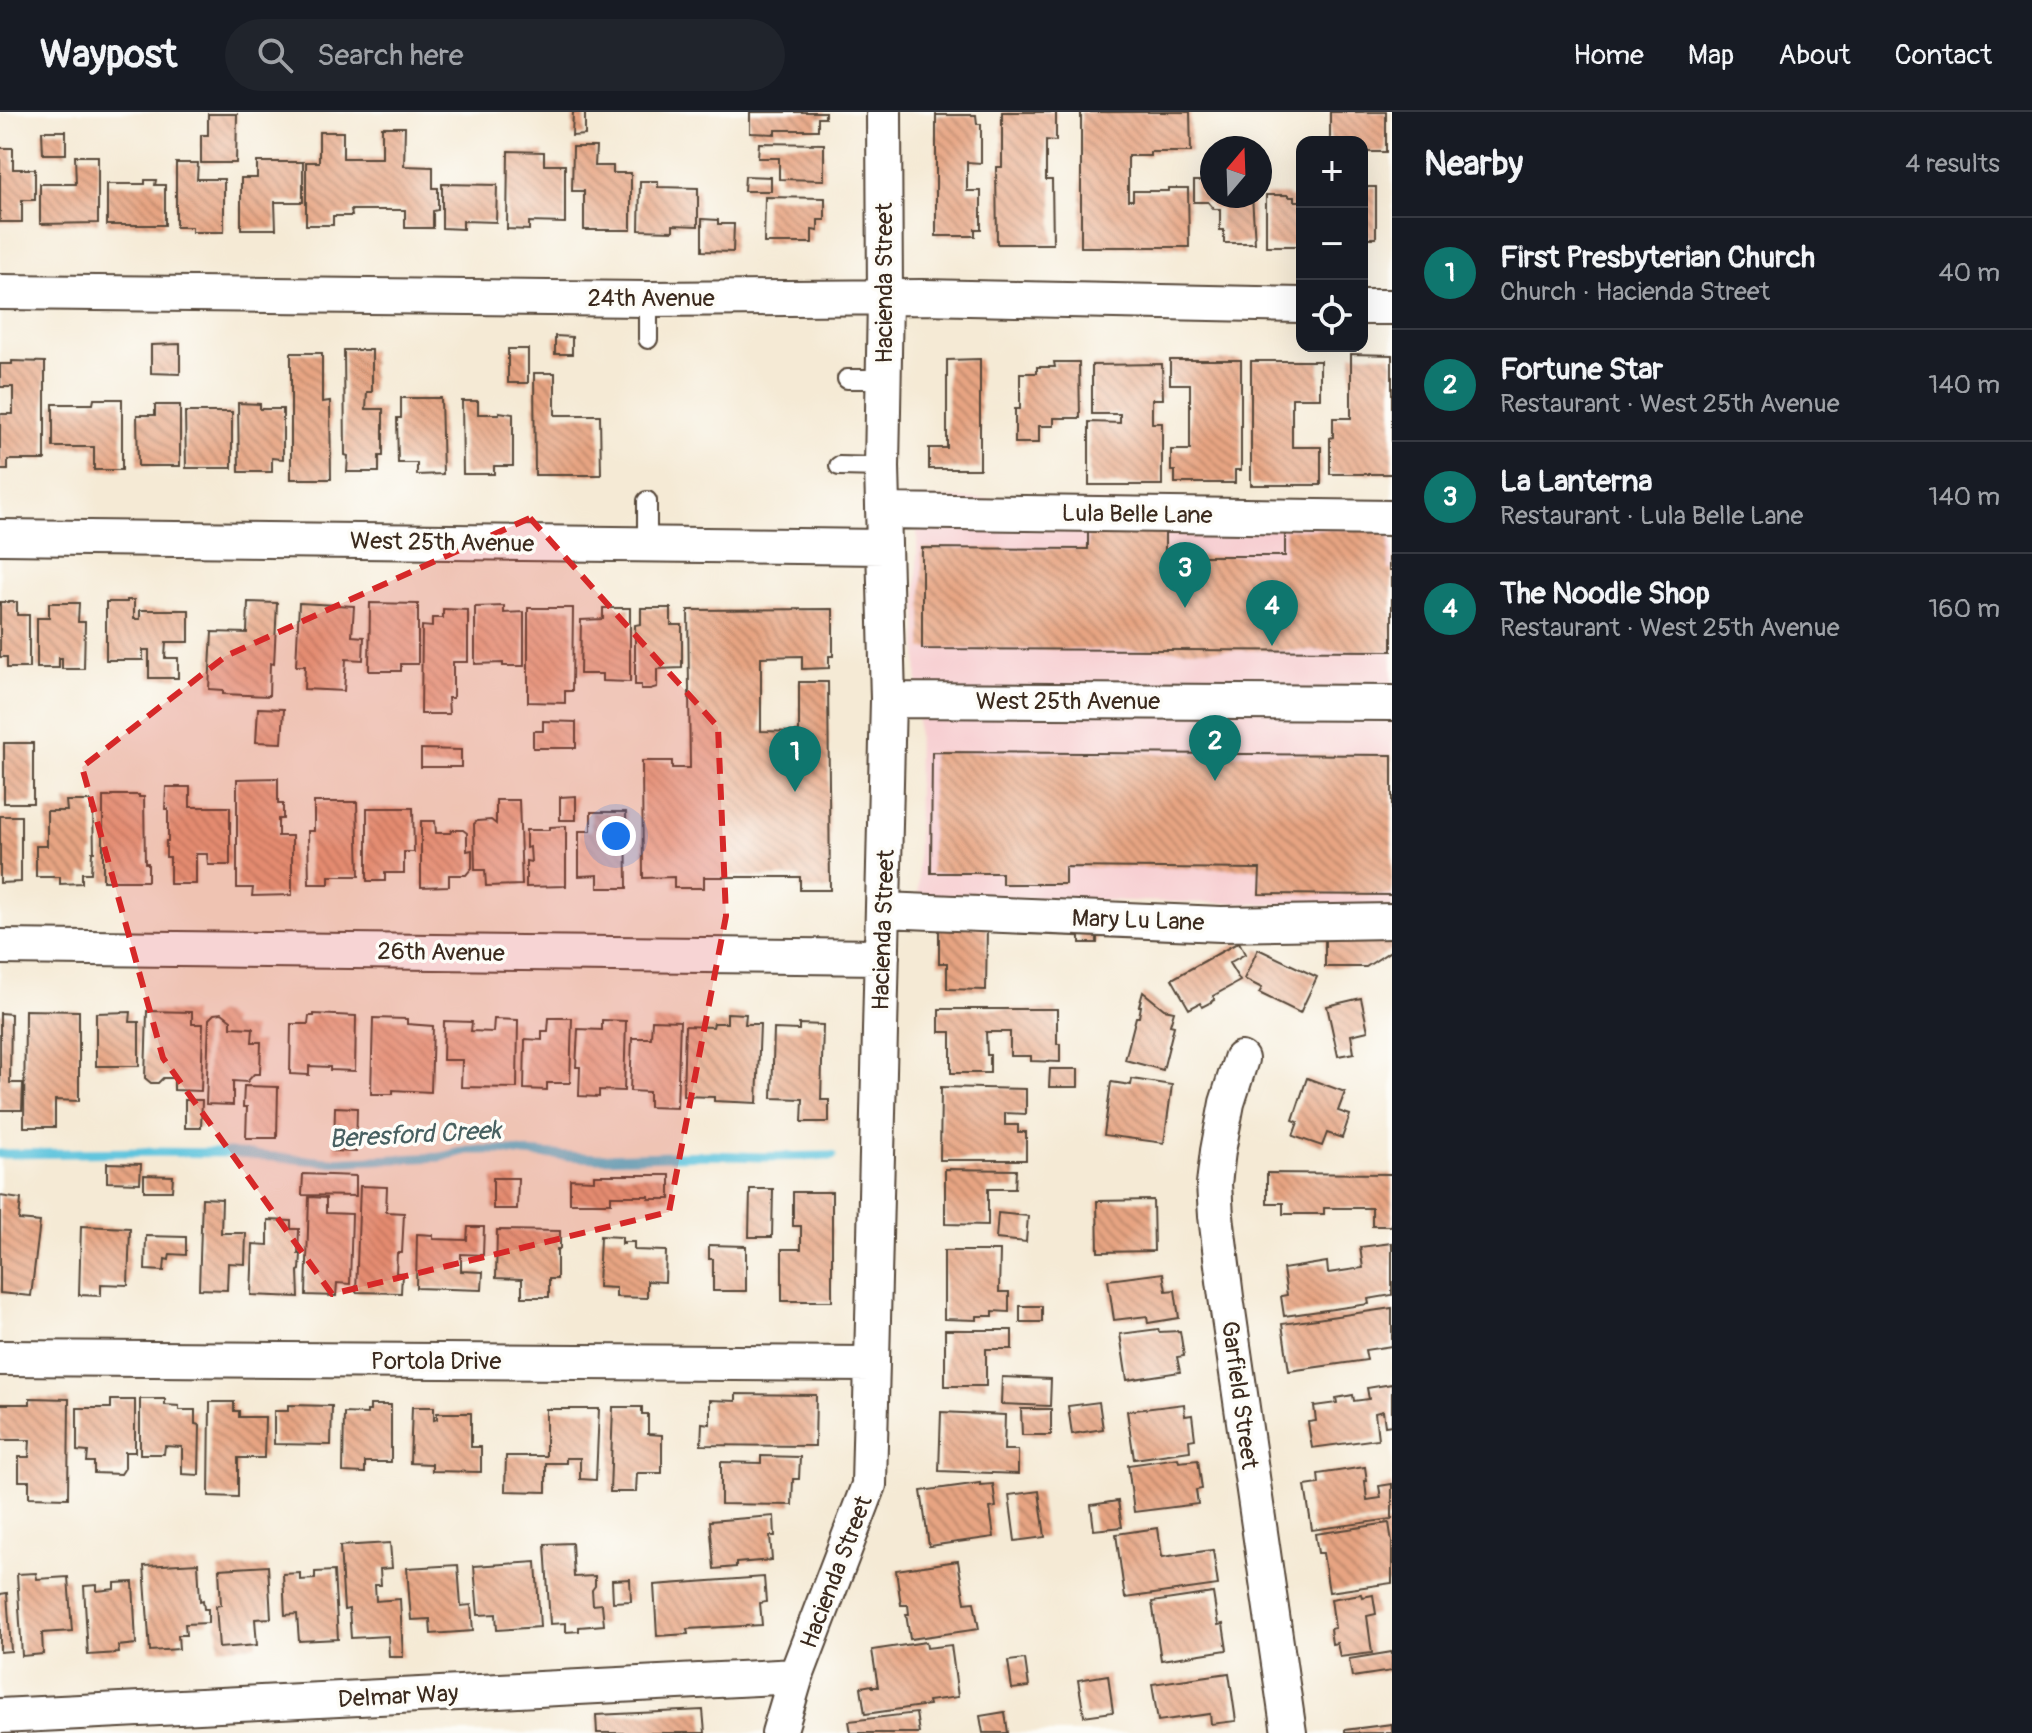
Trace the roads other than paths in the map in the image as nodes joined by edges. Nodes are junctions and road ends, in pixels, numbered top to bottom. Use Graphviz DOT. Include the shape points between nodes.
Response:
graph roads {
  1 [pos="884,112"];
  2 [pos="0,292"];
  3 [pos="885,298"];
  4 [pos="648,299"];
  5 [pos="1296,305"];
  6 [pos="1368,307"];
  7 [pos="1392,307"];
  8 [pos="648,339"];
  9 [pos="847,379"];
  10 [pos="883,379"];
  11 [pos="839,466"];
  12 [pos="882,467"];
  13 [pos="647,501"];
  14 [pos="883,511"];
  15 [pos="1392,518"];
  16 [pos="0,537"];
  17 [pos="647,545"];
  18 [pos="884,547"];
  19 [pos="888,700"];
  20 [pos="1392,703"];
  21 [pos="884,910"];
  22 [pos="1392,921"];
  23 [pos="0,947"];
  24 [pos="882,957"];
  25 [pos="1241,1059"];
  26 [pos="0,1358"];
  27 [pos="872,1364"];
  28 [pos="796,1676"];
  29 [pos="0,1716"];
  30 [pos="779,1733"];
  31 [pos="1289,1733"];
  1 -- 3 [label="street, Hacienda Street"];
  2 -- 4 [label="street, 24th Avenue"];
  3 -- 4 [label="street, 24th Avenue"];
  3 -- 5 [label="street, 24th Avenue"];
  3 -- 10 [label="street, Hacienda Street"];
  4 -- 8 [label="lane"];
  6 -- 7 [label="street"];
  9 -- 10 [label="lane"];
  10 -- 12 [label="street, Hacienda Street"];
  11 -- 12 [label="lane"];
  12 -- 14 [label="street, Hacienda Street"];
  13 -- 17 [label="lane"];
  14 -- 15 [label="street, Lula Belle Lane"];
  14 -- 18 [label="street, Hacienda Street"];
  16 -- 17 [label="street, West 25th Avenue"];
  17 -- 18 [label="street, West 25th Avenue"];
  18 -- 19 [label="street, Hacienda Street"];
  19 -- 20 [label="street, West 25th Avenue"];
  19 -- 21 [label="street, Hacienda Street"];
  21 -- 22 [label="street, Mary Lu Lane" via="1221,924"];
  21 -- 24 [label="street, Hacienda Street"];
  23 -- 24 [label="street, 26th Avenue"];
  24 -- 27 [label="street, Hacienda Street"];
  25 -- 31 [label="street, Garfield Street" via="1218,1151 1216,1216"];
  26 -- 27 [label="street, Portola Drive"];
  27 -- 28 [label="street, Hacienda Street" via="869,1485"];
  28 -- 29 [label="street, Delmar Way"];
  28 -- 30 [label="street, Hacienda Street"];
}
